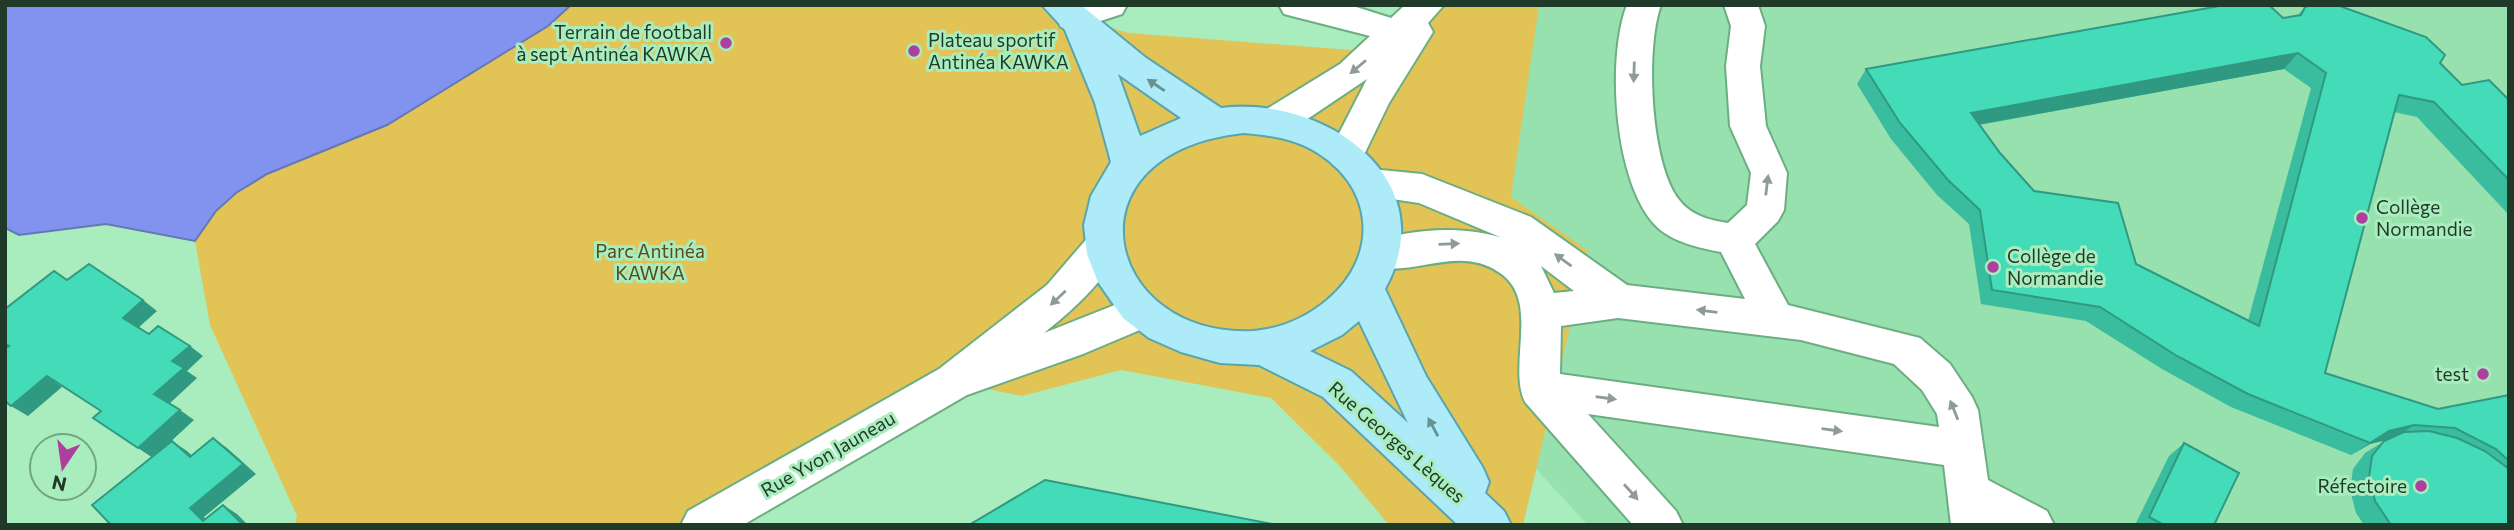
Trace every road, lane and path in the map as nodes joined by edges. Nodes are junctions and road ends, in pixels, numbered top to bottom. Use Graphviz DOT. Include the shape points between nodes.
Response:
graph roads {
  1 [pos="1110,5"];
  2 [pos="1296,5"];
  3 [pos="1427,5"];
  4 [pos="1433,5"];
  5 [pos="1644,5"];
  6 [pos="1741,5"];
  7 [pos="1071,17"];
  8 [pos="1397,32"];
  9 [pos="1214,121"];
  10 [pos="1275,122"];
  11 [pos="1346,155"];
  12 [pos="1130,166"];
  13 [pos="1371,184"];
  14 [pos="1733,239"];
  15 [pos="1103,246"];
  16 [pos="1374,272"];
  17 [pos="1618,301"];
  18 [pos="1140,312"];
  19 [pos="1540,312"];
  20 [pos="1775,319"];
  21 [pos="1262,347"];
  22 [pos="953,382"];
  23 [pos="1539,389"];
  24 [pos="1963,449"];
  25 [pos="1972,509"];
  26 [pos="746,514"];
  27 [pos="703,525"];
  28 [pos="1489,525"];
  29 [pos="1498,525"];
  30 [pos="1661,525"];
  31 [pos="2032,525"];
  1 -- 7 [label="street"];
  2 -- 8 [label="street"];
  3 -- 8 [label="street"];
  4 -- 11 [label="street" via="1374,98"];
  5 -- 14 [label="street, one-way" via="1635,37 1634,92 1641,147 1662,206 1681,224 1706,235"];
  14 -- 6 [label="street, one-way" via="1765,210 1769,173 1748,126 1744,66 1748,26"];
  9 -- 7 [label="main road, one-way" via="1153,84"];
  7 -- 12 [label="main road" via="1113,103"];
  8 -- 10 [label="street, one-way" via="1352,73"];
  9 -- 10 [label="main road"];
  9 -- 12 [label="main road" via="1153,145"];
  10 -- 11 [label="main road" via="1313,134"];
  11 -- 13 [label="main road"];
  12 -- 15 [label="main road" via="1112,190 1103,218"];
  13 -- 16 [label="main road" via="1383,218"];
  17 -- 13 [label="street, one-way" via="1518,228 1422,189"];
  14 -- 20 [label="street"];
  15 -- 18 [label="main road" via="1115,281"];
  15 -- 22 [label="street, Rue Yvon Jauneau, one-way" via="1061,297"];
  16 -- 19 [label="street, one-way" via="1444,243 1480,244 1511,259 1529,280"];
  16 -- 21 [label="main road" via="1347,311 1322,328"];
  29 -- 16 [label="main road, Rue Georges Lèques, one-way" via="1444,449 1387,342"];
  17 -- 19 [label="street"];
  20 -- 17 [label="street, one-way"];
  18 -- 21 [label="main road" via="1185,337 1217,346"];
  18 -- 22 [label="street, Rue Yvon Jauneau"];
  19 -- 23 [label="street"];
  24 -- 20 [label="street, one-way" via="1957,410 1936,377 1906,350"];
  21 -- 28 [label="main road, Rue Georges Lèques" via="1337,384"];
  22 -- 26 [label="street, Rue Yvon Jauneau"];
  23 -- 24 [label="street, one-way"];
  23 -- 30 [label="street, one-way"];
  24 -- 25 [label="street"];
  25 -- 31 [label="street"];
  26 -- 27 [label="street, Rue Yvon Jauneau"];
}
